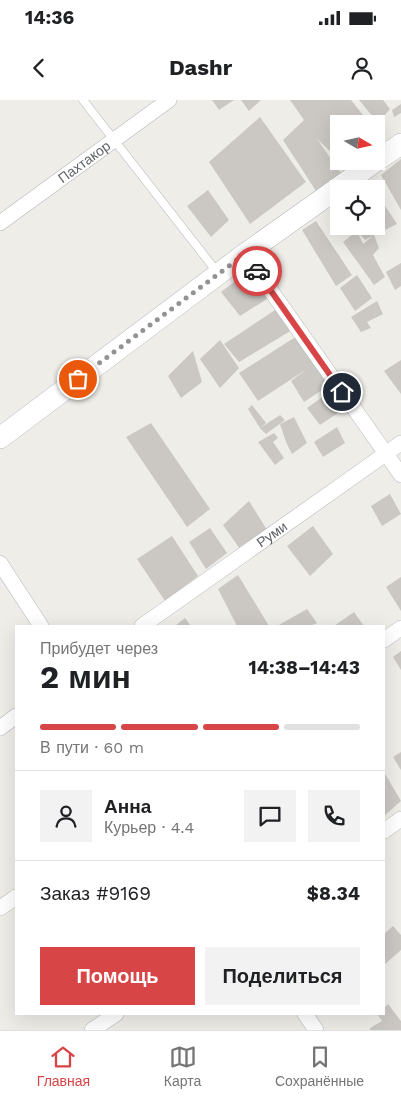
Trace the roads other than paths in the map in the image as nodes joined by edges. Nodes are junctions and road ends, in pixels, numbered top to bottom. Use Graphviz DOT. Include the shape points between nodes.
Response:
graph roads {
  1 [pos="83,100"];
  2 [pos="169,100"];
  3 [pos="114,141"];
  4 [pos="401,144"];
  5 [pos="385,155"];
  6 [pos="363,170"];
  7 [pos="0,224"];
  8 [pos="245,254"];
  9 [pos="219,274"];
  10 [pos="0,438"];
  11 [pos="401,443"];
  12 [pos="386,453"];
  13 [pos="401,475"];
  14 [pos="0,563"];
  15 [pos="40,625"];
  16 [pos="143,625"];
  17 [pos="401,628"];
  18 [pos="385,639"];
  19 [pos="15,717"];
  20 [pos="0,728"];
  21 [pos="401,819"];
  22 [pos="385,830"];
  23 [pos="15,898"];
  24 [pos="0,908"];
  25 [pos="114,1015"];
  26 [pos="306,1015"];
  27 [pos="92,1030"];
  28 [pos="316,1030"];
  1 -- 3 [label="lane"];
  2 -- 3 [label="street, Пахтакор"];
  3 -- 7 [label="street, Пахтакор"];
  3 -- 9 [label="lane"];
  4 -- 5 [label="street"];
  6 -- 8 [label="street"];
  8 -- 9 [label="street"];
  8 -- 12 [label="street"];
  9 -- 10 [label="street"];
  11 -- 12 [label="street, Руми"];
  12 -- 13 [label="street"];
  12 -- 16 [label="street, Руми"];
  14 -- 15 [label="street"];
  17 -- 18 [label="street"];
  19 -- 20 [label="street"];
  21 -- 22 [label="street"];
  23 -- 24 [label="street"];
  25 -- 27 [label="street"];
  26 -- 28 [label="street"];
}
